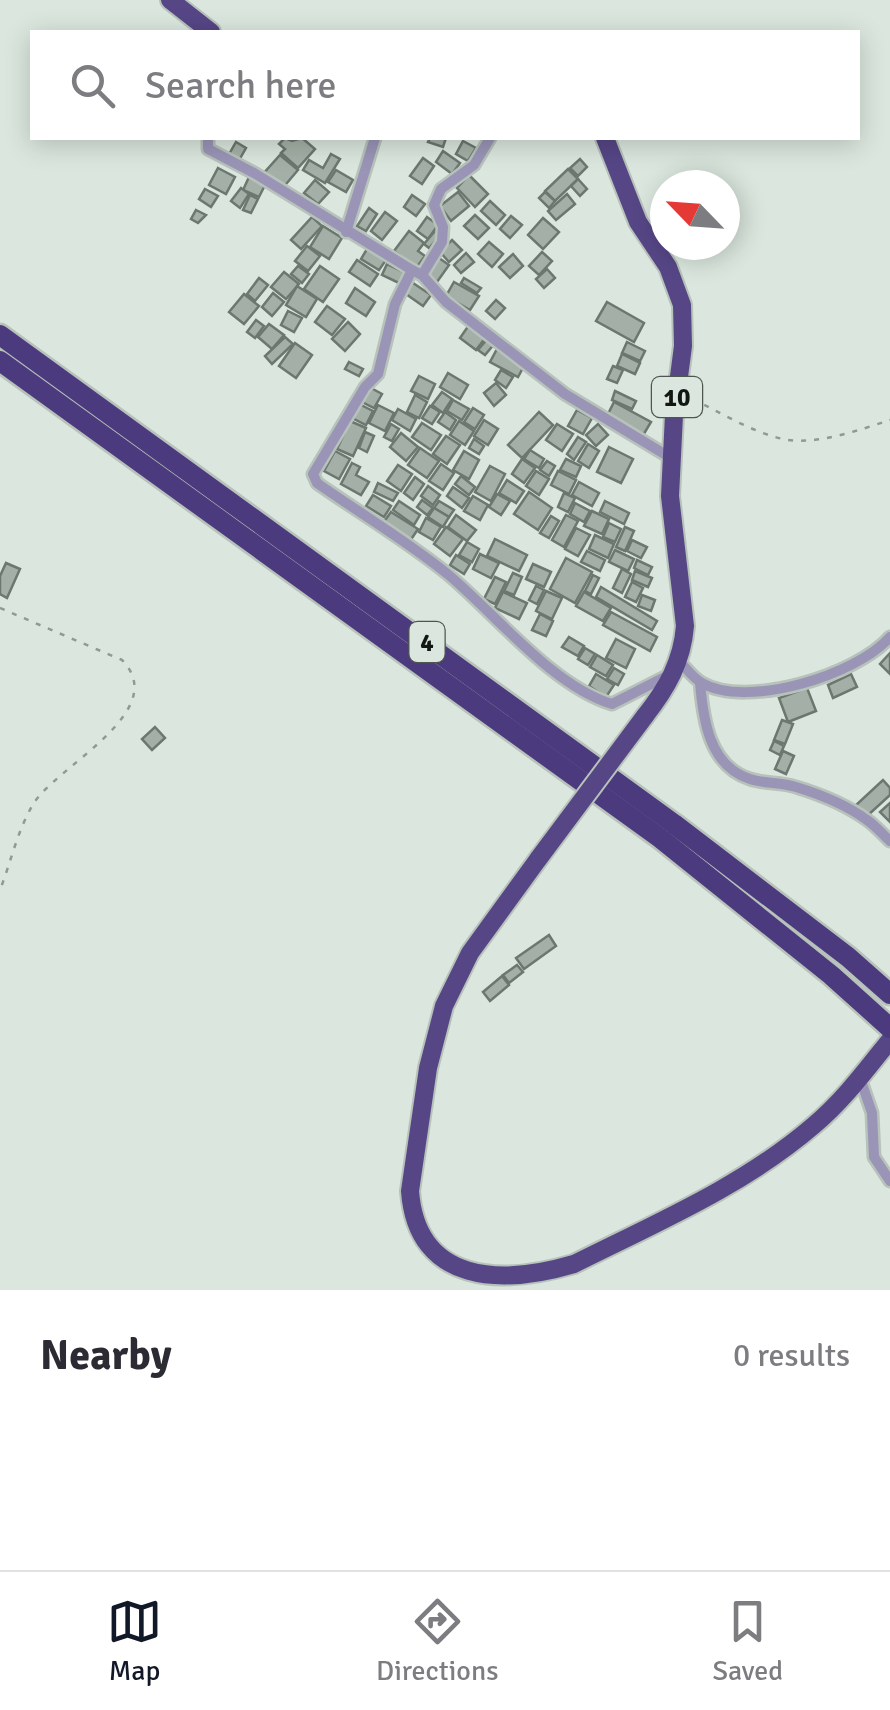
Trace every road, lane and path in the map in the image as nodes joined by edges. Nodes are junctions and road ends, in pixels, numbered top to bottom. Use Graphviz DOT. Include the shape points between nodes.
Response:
graph roads {
  1 [pos="170,0"];
  2 [pos="208,30"];
  3 [pos="208,140"];
  4 [pos="374,140"];
  5 [pos="489,140"];
  6 [pos="606,140"];
  7 [pos="346,232"];
  8 [pos="416,272"];
  9 [pos="0,335"];
  10 [pos="0,361"];
  11 [pos="678,392"];
  12 [pos="890,420"];
  13 [pos="671,458"];
  14 [pos="0,608"];
  15 [pos="890,637"];
  16 [pos="676,667"];
  17 [pos="700,682"];
  18 [pos="890,842"];
  19 [pos="0,890"];
  20 [pos="890,994"];
  21 [pos="890,1028"];
  22 [pos="890,1040"];
  23 [pos="860,1077"];
  24 [pos="890,1182"];
  1 -- 2 [label="highway"];
  3 -- 7 [label="street" via="208,149"];
  4 -- 7 [label="street"];
  5 -- 8 [label="street" via="474,165 440,189 434,205 444,227 442,242"];
  6 -- 11 [label="highway, 10" via="638,222 668,267 682,305"];
  7 -- 8 [label="street"];
  8 -- 13 [label="street" via="565,394"];
  8 -- 16 [label="street" via="395,304 378,374 317,464 317,483 447,574 587,694 612,704"];
  9 -- 20 [label="highway, 4" via="470,673"];
  10 -- 21 [label="highway, 4" via="660,838"];
  11 -- 12 [label="path" via="790,440"];
  11 -- 13 [label="highway, 10"];
  13 -- 16 [label="highway, 10" via="685,626"];
  14 -- 19 [label="path" via="122,660 134,679 126,716 115,730 34,802"];
  15 -- 17 [label="street" via="846,669 780,688 722,690"];
  16 -- 17 [label="street"];
  16 -- 23 [label="highway, 10, bridge" via="457,976 434,1041 419,1122 410,1191 419,1232 441,1258 473,1272 544,1273 574,1264 744,1176 812,1128"];
  17 -- 18 [label="street" via="714,749 734,772 793,785 867,820"];
  22 -- 23 [label="highway, 10"];
  23 -- 24 [label="street" via="872,1112 874,1157"];
}
